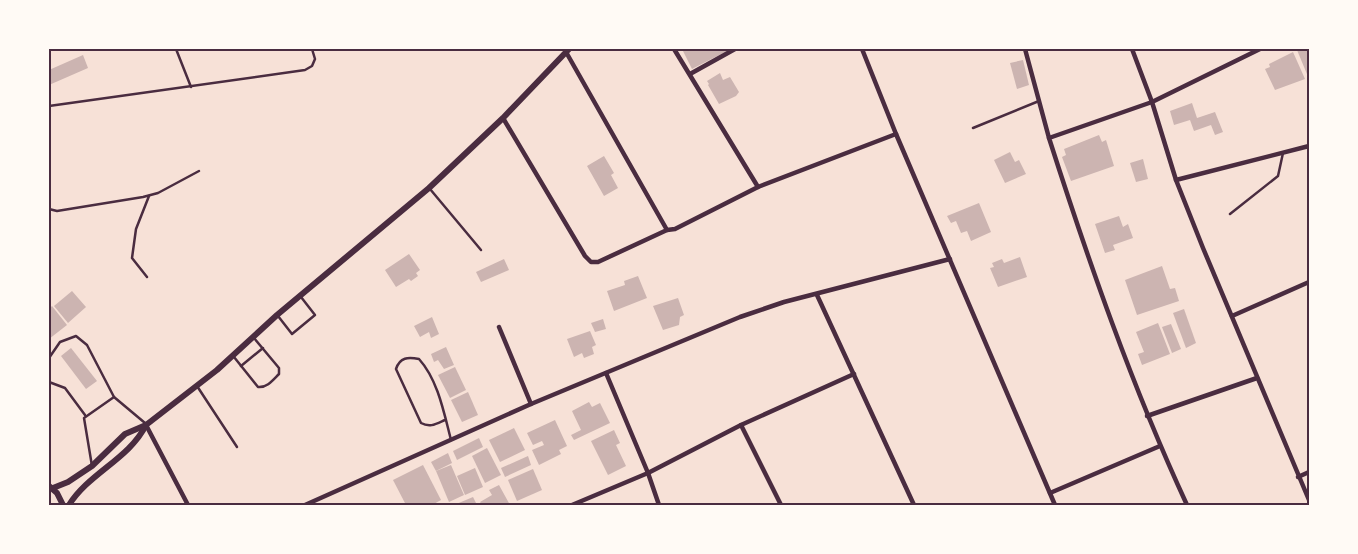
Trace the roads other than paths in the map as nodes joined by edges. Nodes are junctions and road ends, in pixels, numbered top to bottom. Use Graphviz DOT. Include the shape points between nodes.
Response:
graph roads {
  1 [pos="176,49"];
  2 [pos="312,49"];
  3 [pos="674,49"];
  4 [pos="736,49"];
  5 [pos="862,49"];
  6 [pos="1025,49"];
  7 [pos="1132,49"];
  8 [pos="1260,49"];
  9 [pos="568,50"];
  10 [pos="690,74"];
  11 [pos="191,87"];
  12 [pos="1039,101"];
  13 [pos="1152,102"];
  14 [pos="49,106"];
  15 [pos="503,118"];
  16 [pos="973,128"];
  17 [pos="896,134"];
  18 [pos="1049,138"];
  19 [pos="1309,146"];
  20 [pos="1282,153"];
  21 [pos="199,171"];
  22 [pos="1176,180"];
  23 [pos="758,187"];
  24 [pos="429,188"];
  25 [pos="148,196"];
  26 [pos="49,209"];
  27 [pos="1230,214"];
  28 [pos="666,230"];
  29 [pos="481,250"];
  30 [pos="950,259"];
  31 [pos="147,277"];
  32 [pos="1309,282"];
  33 [pos="817,295"];
  34 [pos="300,296"];
  35 [pos="277,315"];
  36 [pos="1232,316"];
  37 [pos="499,327"];
  38 [pos="254,338"];
  39 [pos="263,348"];
  40 [pos="233,356"];
  41 [pos="49,358"];
  42 [pos="240,366"];
  43 [pos="606,373"];
  44 [pos="854,374"];
  45 [pos="1257,378"];
  46 [pos="49,382"];
  47 [pos="197,386"];
  48 [pos="114,397"];
  49 [pos="531,404"];
  50 [pos="85,415"];
  51 [pos="1147,416"];
  52 [pos="445,420"];
  53 [pos="146,425"];
  54 [pos="741,425"];
  55 [pos="451,440"];
  56 [pos="1160,446"];
  57 [pos="237,447"];
  58 [pos="92,466"];
  59 [pos="1309,472"];
  60 [pos="648,473"];
  61 [pos="1298,477"];
  62 [pos="51,487"];
  63 [pos="1050,493"];
  64 [pos="1309,500"];
  65 [pos="63,505"];
  66 [pos="69,505"];
  67 [pos="188,505"];
  68 [pos="305,505"];
  69 [pos="572,505"];
  70 [pos="659,505"];
  71 [pos="781,505"];
  72 [pos="914,505"];
  73 [pos="1056,505"];
  74 [pos="1186,505"];
  1 -- 11 [label="lane"];
  2 -- 11 [label="lane" via="315,60 305,70"];
  3 -- 10 [label="street"];
  4 -- 10 [label="street"];
  5 -- 17 [label="street"];
  6 -- 12 [label="street"];
  7 -- 13 [label="street"];
  8 -- 13 [label="street"];
  9 -- 15 [label="main road"];
  9 -- 28 [label="street"];
  10 -- 23 [label="street"];
  11 -- 14 [label="lane"];
  12 -- 16 [label="lane"];
  12 -- 18 [label="street"];
  13 -- 18 [label="street"];
  13 -- 22 [label="street"];
  15 -- 24 [label="main road"];
  15 -- 28 [label="street" via="591,262 598,262"];
  17 -- 23 [label="street"];
  17 -- 30 [label="street"];
  18 -- 51 [label="street" via="1089,262"];
  19 -- 20 [label="street"];
  20 -- 22 [label="street"];
  20 -- 27 [label="lane" via="1278,176"];
  21 -- 25 [label="lane"];
  22 -- 36 [label="street"];
  23 -- 28 [label="street" via="675,229"];
  24 -- 29 [label="lane"];
  24 -- 34 [label="main road"];
  25 -- 26 [label="lane"];
  25 -- 31 [label="lane" via="136,228 132,258"];
  30 -- 33 [label="street"];
  30 -- 63 [label="street"];
  32 -- 36 [label="street"];
  33 -- 43 [label="street" via="756,311"];
  33 -- 44 [label="street"];
  34 -- 35 [label="main road"];
  34 -- 35 [label="lane" via="315,315 292,334"];
  35 -- 38 [label="main road"];
  36 -- 45 [label="street"];
  37 -- 49 [label="street"];
  38 -- 39 [label="lane"];
  38 -- 40 [label="main road"];
  39 -- 42 [label="lane"];
  39 -- 42 [label="lane" via="280,372 268,384 258,387"];
  40 -- 42 [label="lane"];
  40 -- 47 [label="main road"];
  41 -- 48 [label="lane" via="60,342 76,336 87,345"];
  43 -- 49 [label="street"];
  43 -- 60 [label="street"];
  44 -- 54 [label="street"];
  44 -- 72 [label="street"];
  45 -- 51 [label="street"];
  45 -- 61 [label="street"];
  46 -- 50 [label="lane" via="65,388"];
  47 -- 53 [label="main road"];
  47 -- 57 [label="lane"];
  48 -- 50 [label="lane"];
  48 -- 53 [label="lane"];
  49 -- 55 [label="street"];
  50 -- 58 [label="lane"];
  51 -- 56 [label="street"];
  52 -- 52 [label="lane" via="426,426 420,423 396,369 402,360 419,358 439,397"];
  52 -- 55 [label="lane"];
  53 -- 58 [label="main road" via="125,434"];
  53 -- 66 [label="main road" via="133,445"];
  53 -- 67 [label="street"];
  54 -- 60 [label="street"];
  54 -- 71 [label="street"];
  55 -- 68 [label="street"];
  56 -- 63 [label="street"];
  56 -- 74 [label="street"];
  58 -- 62 [label="main road" via="68,482"];
  59 -- 61 [label="street"];
  60 -- 69 [label="street"];
  60 -- 70 [label="street"];
  61 -- 64 [label="street"];
  62 -- 65 [label="main road"];
  63 -- 73 [label="street"];
}
